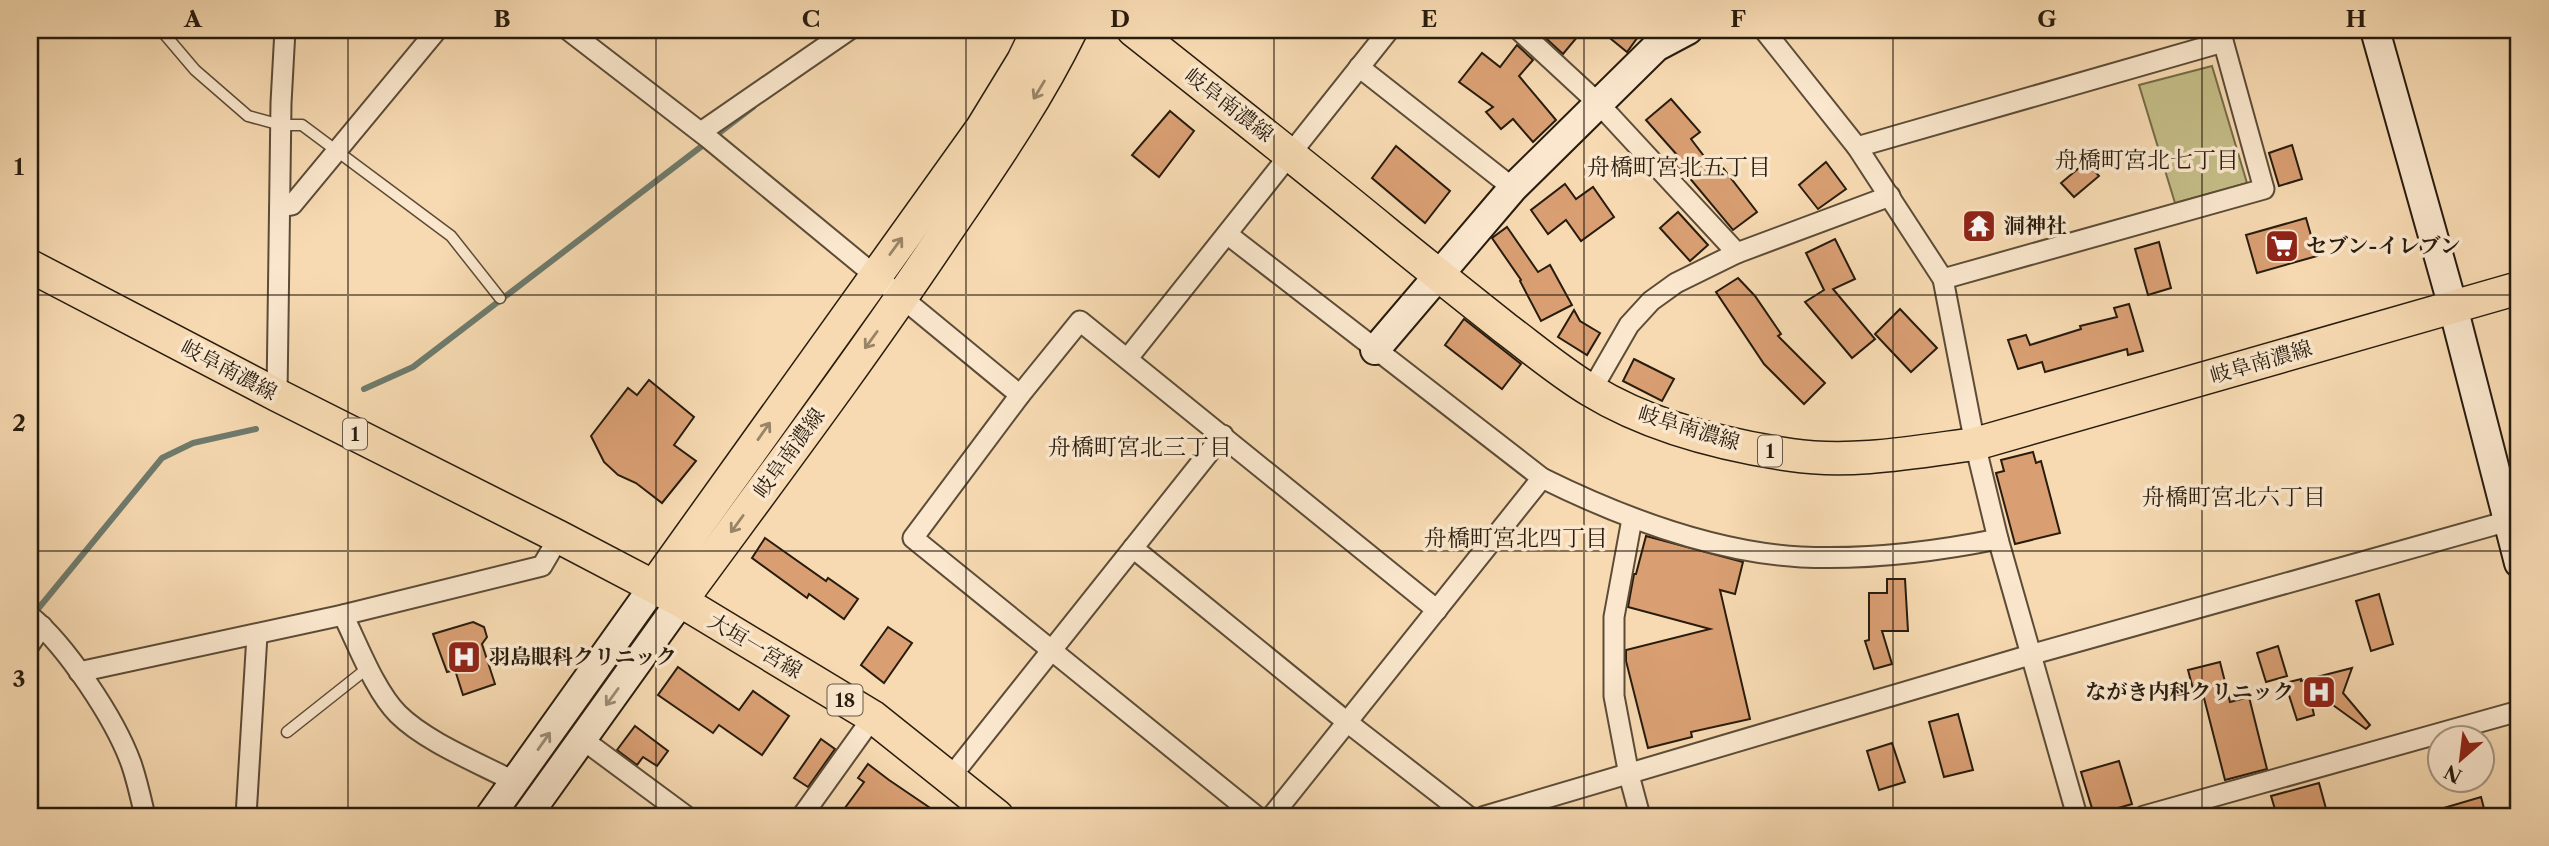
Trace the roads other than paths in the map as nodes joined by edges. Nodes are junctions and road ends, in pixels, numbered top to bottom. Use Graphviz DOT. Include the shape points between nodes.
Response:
graph roads {
  1 [pos="161,30"];
  2 [pos="285,30"];
  3 [pos="437,30"];
  4 [pos="568,30"];
  5 [pos="849,30"];
  6 [pos="1038,30"];
  7 [pos="1071,30"];
  8 [pos="1133,30"];
  9 [pos="1688,30"];
  10 [pos="1764,30"];
  11 [pos="2375,30"];
  12 [pos="1522,31"];
  13 [pos="1380,33"];
  14 [pos="2222,36"];
  15 [pos="1359,66"];
  16 [pos="1599,104"];
  17 [pos="281,125"];
  18 [pos="705,135"];
  19 [pos="1857,147"];
  20 [pos="338,152"];
  21 [pos="1291,154"];
  22 [pos="1513,188"];
  23 [pos="1890,196"];
  24 [pos="280,207"];
  25 [pos="1227,234"];
  26 [pos="1737,253"];
  27 [pos="30,266"];
  28 [pos="874,276"];
  29 [pos="1438,276"];
  30 [pos="1943,279"];
  31 [pos="2519,288"];
  32 [pos="500,298"];
  33 [pos="901,299"];
  34 [pos="2453,307"];
  35 [pos="1375,350"];
  36 [pos="1128,358"];
  37 [pos="1591,391"];
  38 [pos="277,395"];
  39 [pos="1020,395"];
  40 [pos="1223,435"];
  41 [pos="1975,444"];
  42 [pos="1542,478"];
  43 [pos="1632,519"];
  44 [pos="2513,519"];
  45 [pos="559,537"];
  46 [pos="1998,540"];
  47 [pos="1133,548"];
  48 [pos="2519,562"];
  49 [pos="667,594"];
  50 [pos="1437,610"];
  51 [pos="343,615"];
  52 [pos="36,621"];
  53 [pos="257,635"];
  54 [pos="30,644"];
  55 [pos="1051,652"];
  56 [pos="2030,654"];
  57 [pos="369,667"];
  58 [pos="79,672"];
  59 [pos="2519,712"];
  60 [pos="873,718"];
  61 [pos="1347,722"];
  62 [pos="287,732"];
  63 [pos="582,739"];
  64 [pos="1629,775"];
  65 [pos="950,778"];
  66 [pos="515,782"];
  67 [pos="145,816"];
  68 [pos="246,816"];
  69 [pos="490,816"];
  70 [pos="527,816"];
  71 [pos="686,816"];
  72 [pos="802,816"];
  73 [pos="997,816"];
  74 [pos="1256,816"];
  75 [pos="1272,816"];
  76 [pos="1468,816"];
  77 [pos="1485,816"];
  78 [pos="1640,816"];
  79 [pos="2077,816"];
  80 [pos="2144,816"];
  1 -- 17 [label="lane" via="195,70 248,116"];
  2 -- 17 [label="street"];
  3 -- 20 [label="street"];
  4 -- 18 [label="street"];
  5 -- 18 [label="street"];
  28 -- 6 [label="main road, 岐阜南濃線, one-way" via="982,128"];
  7 -- 33 [label="main road, 岐阜南濃線, one-way" via="1006,145"];
  8 -- 21 [label="main road, 岐阜南濃線 / 1"];
  9 -- 16 [label="street" via="1656,47"];
  10 -- 19 [label="street"];
  11 -- 34 [label="street"];
  12 -- 16 [label="street"];
  13 -- 15 [label="street"];
  14 -- 19 [label="street"];
  14 -- 30 [label="street" via="2264,189"];
  15 -- 21 [label="street"];
  15 -- 22 [label="street"];
  16 -- 22 [label="street"];
  16 -- 26 [label="street"];
  17 -- 20 [label="lane" via="302,125"];
  17 -- 24 [label="street"];
  18 -- 28 [label="street"];
  19 -- 23 [label="street"];
  20 -- 24 [label="street" via="292,205"];
  20 -- 32 [label="lane" via="451,236"];
  21 -- 25 [label="street"];
  21 -- 29 [label="main road, 岐阜南濃線 / 1"];
  22 -- 29 [label="street"];
  23 -- 26 [label="street"];
  23 -- 30 [label="street"];
  24 -- 38 [label="street"];
  25 -- 35 [label="street"];
  25 -- 36 [label="street"];
  26 -- 37 [label="street" via="1676,283 1651,301 1629,325"];
  27 -- 38 [label="main road, 岐阜南濃線 / 1"];
  28 -- 33 [label="street"];
  49 -- 28 [label="main road, 岐阜南濃線, one-way"];
  29 -- 35 [label="street"];
  29 -- 37 [label="main road, 岐阜南濃線 / 1"];
  30 -- 41 [label="street"];
  31 -- 34 [label="main road, 岐阜南濃線 / 1"];
  33 -- 39 [label="street"];
  33 -- 49 [label="main road, 岐阜南濃線, one-way"];
  34 -- 41 [label="main road, 岐阜南濃線 / 1"];
  34 -- 44 [label="street"];
  35 -- 42 [label="street"];
  36 -- 39 [label="street" via="1080,321"];
  36 -- 40 [label="street"];
  37 -- 41 [label="main road, 岐阜南濃線 / 1" via="1703,436 1793,455 1885,456"];
  38 -- 45 [label="main road, 岐阜南濃線 / 1"];
  39 -- 55 [label="street" via="913,538"];
  40 -- 47 [label="street"];
  40 -- 50 [label="street"];
  41 -- 46 [label="street"];
  42 -- 43 [label="street"];
  42 -- 50 [label="street"];
  43 -- 46 [label="street" via="1746,550 1801,557 1938,551"];
  43 -- 64 [label="street" via="1614,617 1614,695"];
  44 -- 48 [label="street"];
  44 -- 56 [label="street"];
  45 -- 49 [label="main road, 岐阜南濃線 / 1"];
  45 -- 51 [label="street" via="542,566"];
  46 -- 56 [label="street"];
  47 -- 55 [label="street"];
  47 -- 61 [label="street"];
  49 -- 60 [label="main road, 大垣一宮線 / 18"];
  49 -- 63 [label="street, one-way"];
  66 -- 49 [label="street, one-way"];
  50 -- 61 [label="street"];
  51 -- 53 [label="street"];
  51 -- 57 [label="street"];
  52 -- 54 [label="street"];
  52 -- 58 [label="street"];
  53 -- 58 [label="street"];
  53 -- 68 [label="street"];
  55 -- 65 [label="street"];
  55 -- 74 [label="street"];
  56 -- 64 [label="street"];
  56 -- 79 [label="street"];
  57 -- 62 [label="lane"];
  57 -- 66 [label="street" via="397,713 417,730"];
  58 -- 67 [label="street" via="131,762"];
  59 -- 80 [label="street"];
  60 -- 65 [label="main road, 大垣一宮線 / 18"];
  60 -- 72 [label="street"];
  61 -- 75 [label="street"];
  61 -- 76 [label="street"];
  63 -- 70 [label="street"];
  63 -- 71 [label="street"];
  64 -- 77 [label="street"];
  64 -- 78 [label="street"];
  65 -- 73 [label="main road, 大垣一宮線 / 18"];
  66 -- 69 [label="street"];
}
